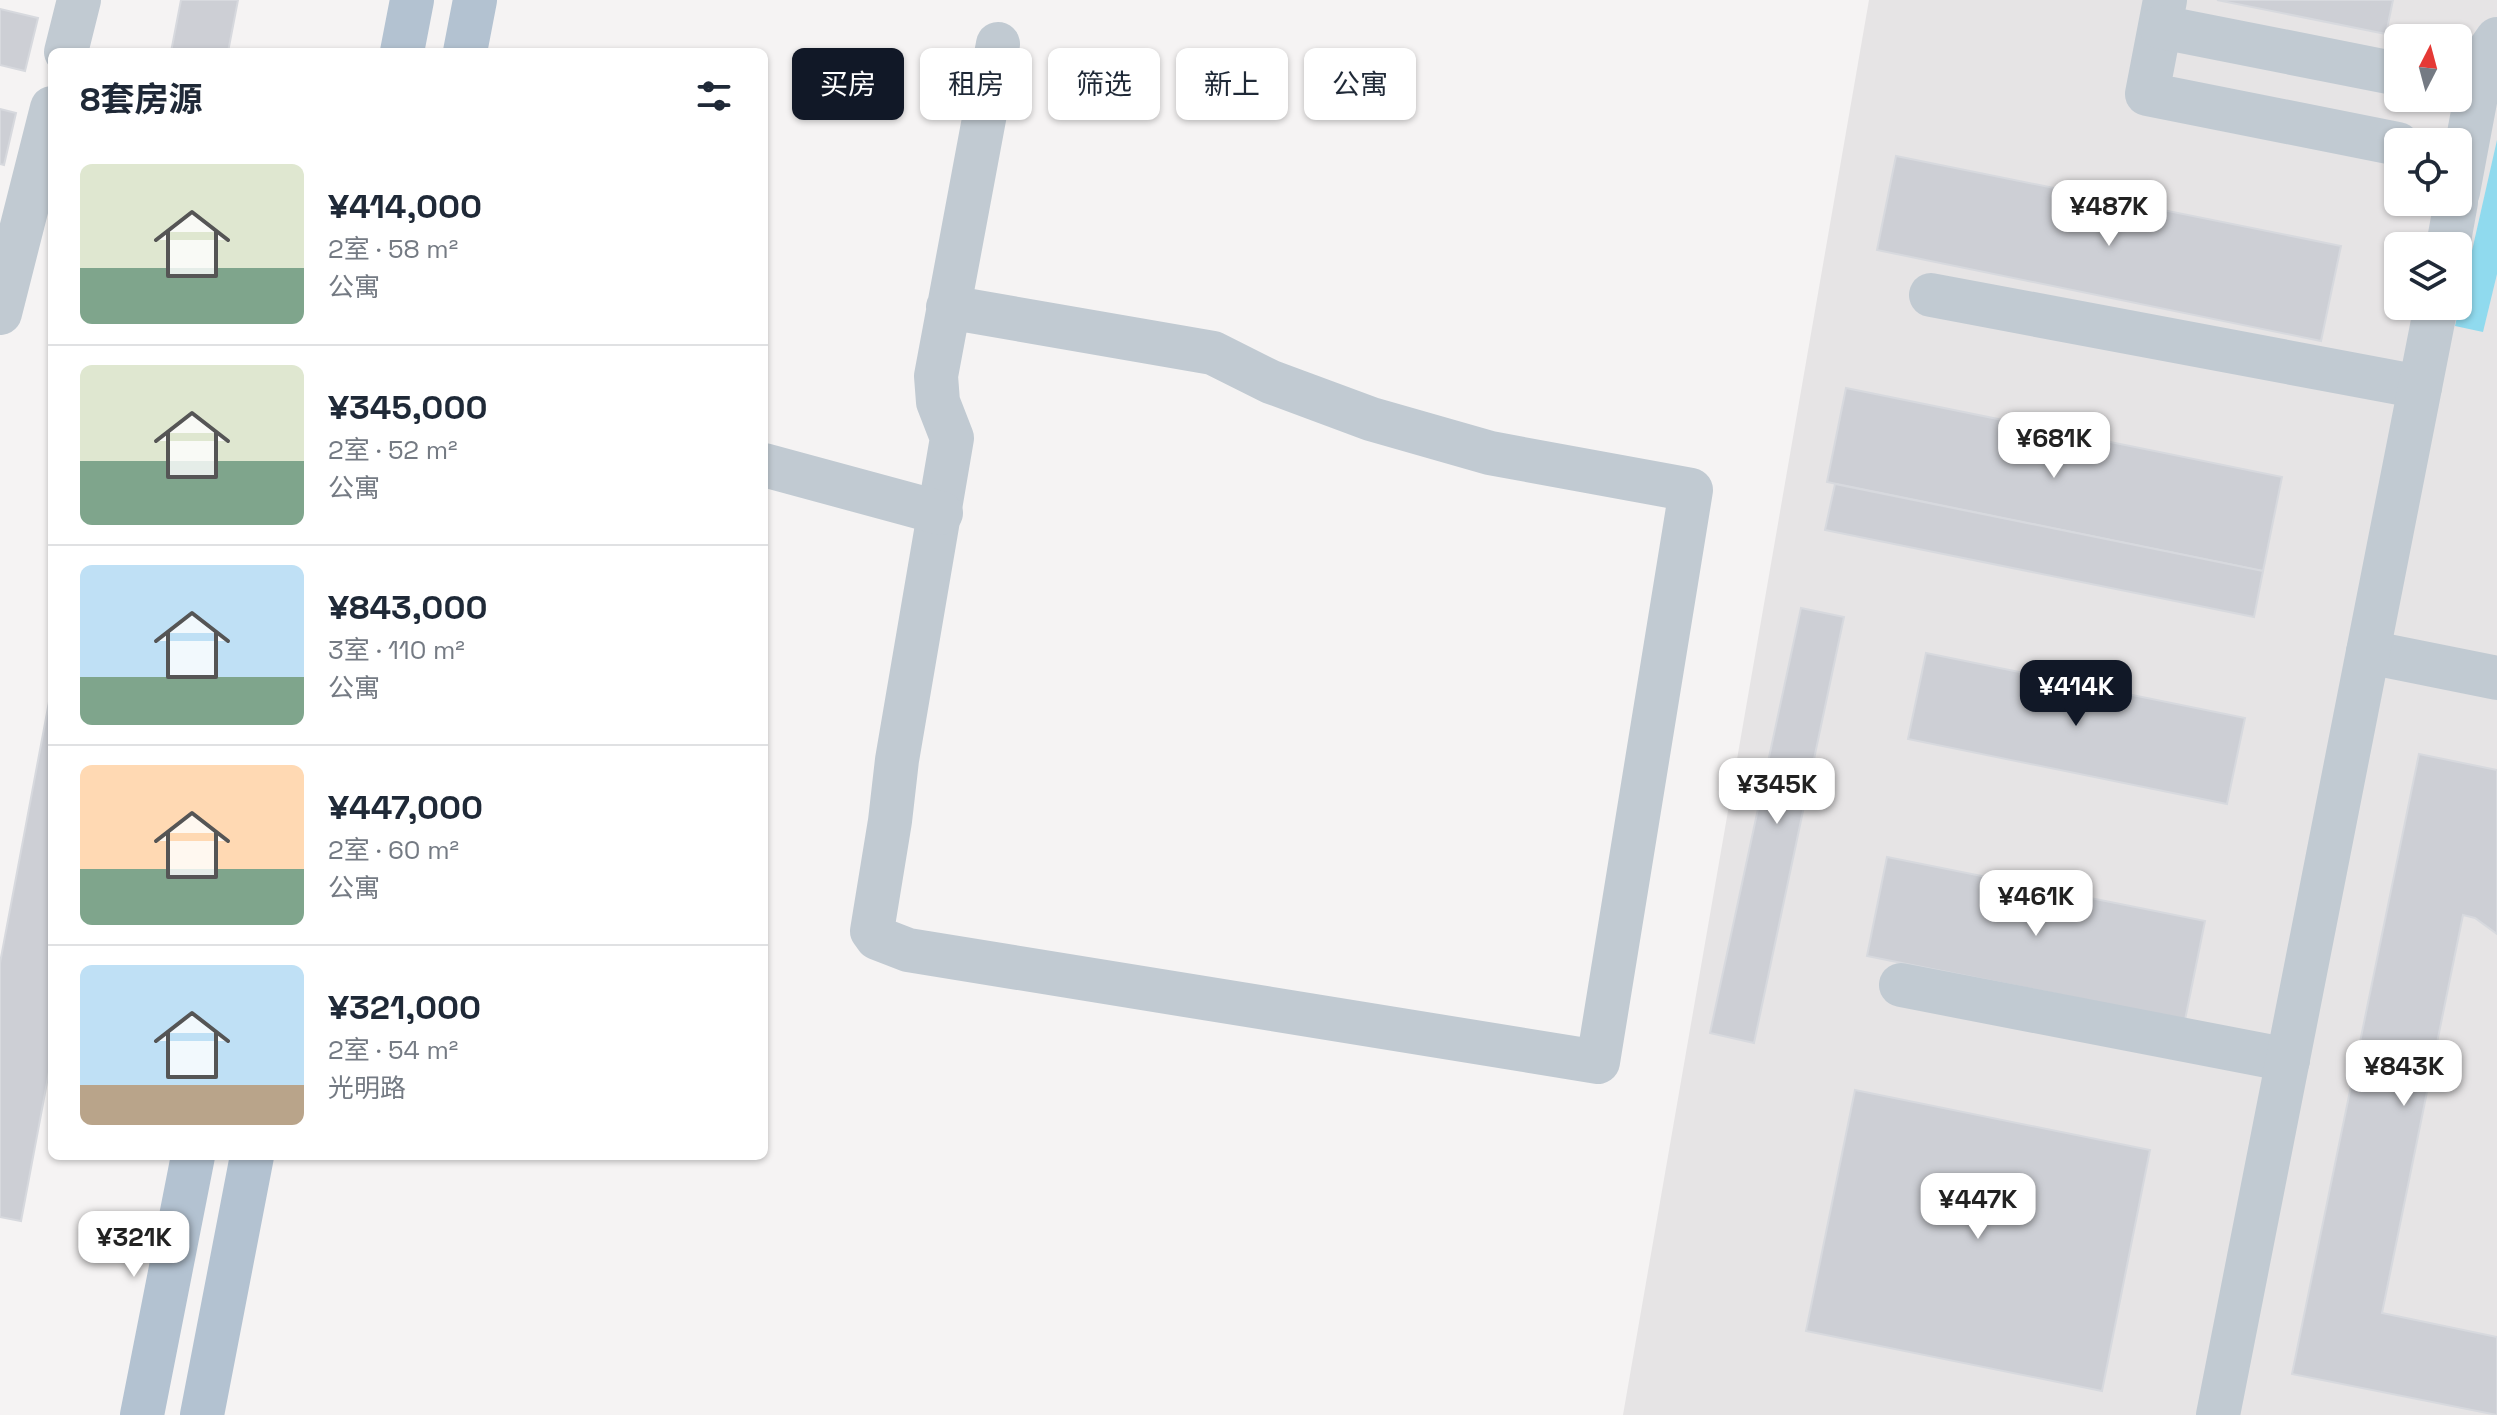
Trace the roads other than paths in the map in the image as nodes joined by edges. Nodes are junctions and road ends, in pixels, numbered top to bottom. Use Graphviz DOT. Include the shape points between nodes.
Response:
graph roads {
  1 [pos="79,0"];
  2 [pos="412,0"];
  3 [pos="475,0"];
  4 [pos="2163,14"];
  5 [pos="2497,39"];
  6 [pos="998,44"];
  7 [pos="67,48"];
  8 [pos="403,48"];
  9 [pos="466,48"];
  10 [pos="2384,70"];
  11 [pos="2472,80"];
  12 [pos="48,124"];
  13 [pos="2384,141"];
  14 [pos="1931,295"];
  15 [pos="948,307"];
  16 [pos="0,313"];
  17 [pos="2433,320"];
  18 [pos="2420,387"];
  19 [pos="768,466"];
  20 [pos="941,513"];
  21 [pos="2368,652"];
  22 [pos="2497,678"];
  23 [pos="1901,985"];
  24 [pos="2288,1060"];
  25 [pos="192,1160"];
  26 [pos="251,1160"];
  27 [pos="142,1415"];
  28 [pos="202,1415"];
  29 [pos="2218,1415"];
  1 -- 7 [label="street"];
  2 -- 8 [label="main road"];
  3 -- 9 [label="main road"];
  4 -- 10 [label="street"];
  4 -- 13 [label="street" via="2147,94"];
  5 -- 11 [label="street"];
  6 -- 15 [label="street"];
  12 -- 16 [label="street"];
  14 -- 18 [label="street"];
  15 -- 20 [label="street" via="936,376 938,402 952,438"];
  15 -- 20 [label="street" via="1213,353 1271,382 1371,419 1490,453 1691,490 1598,1062 908,950 877,938 872,931 897,760"];
  17 -- 18 [label="street"];
  18 -- 21 [label="street"];
  19 -- 20 [label="street"];
  21 -- 22 [label="street"];
  21 -- 24 [label="street"];
  23 -- 24 [label="street"];
  24 -- 29 [label="street"];
  25 -- 27 [label="main road"];
  26 -- 28 [label="main road"];
}
